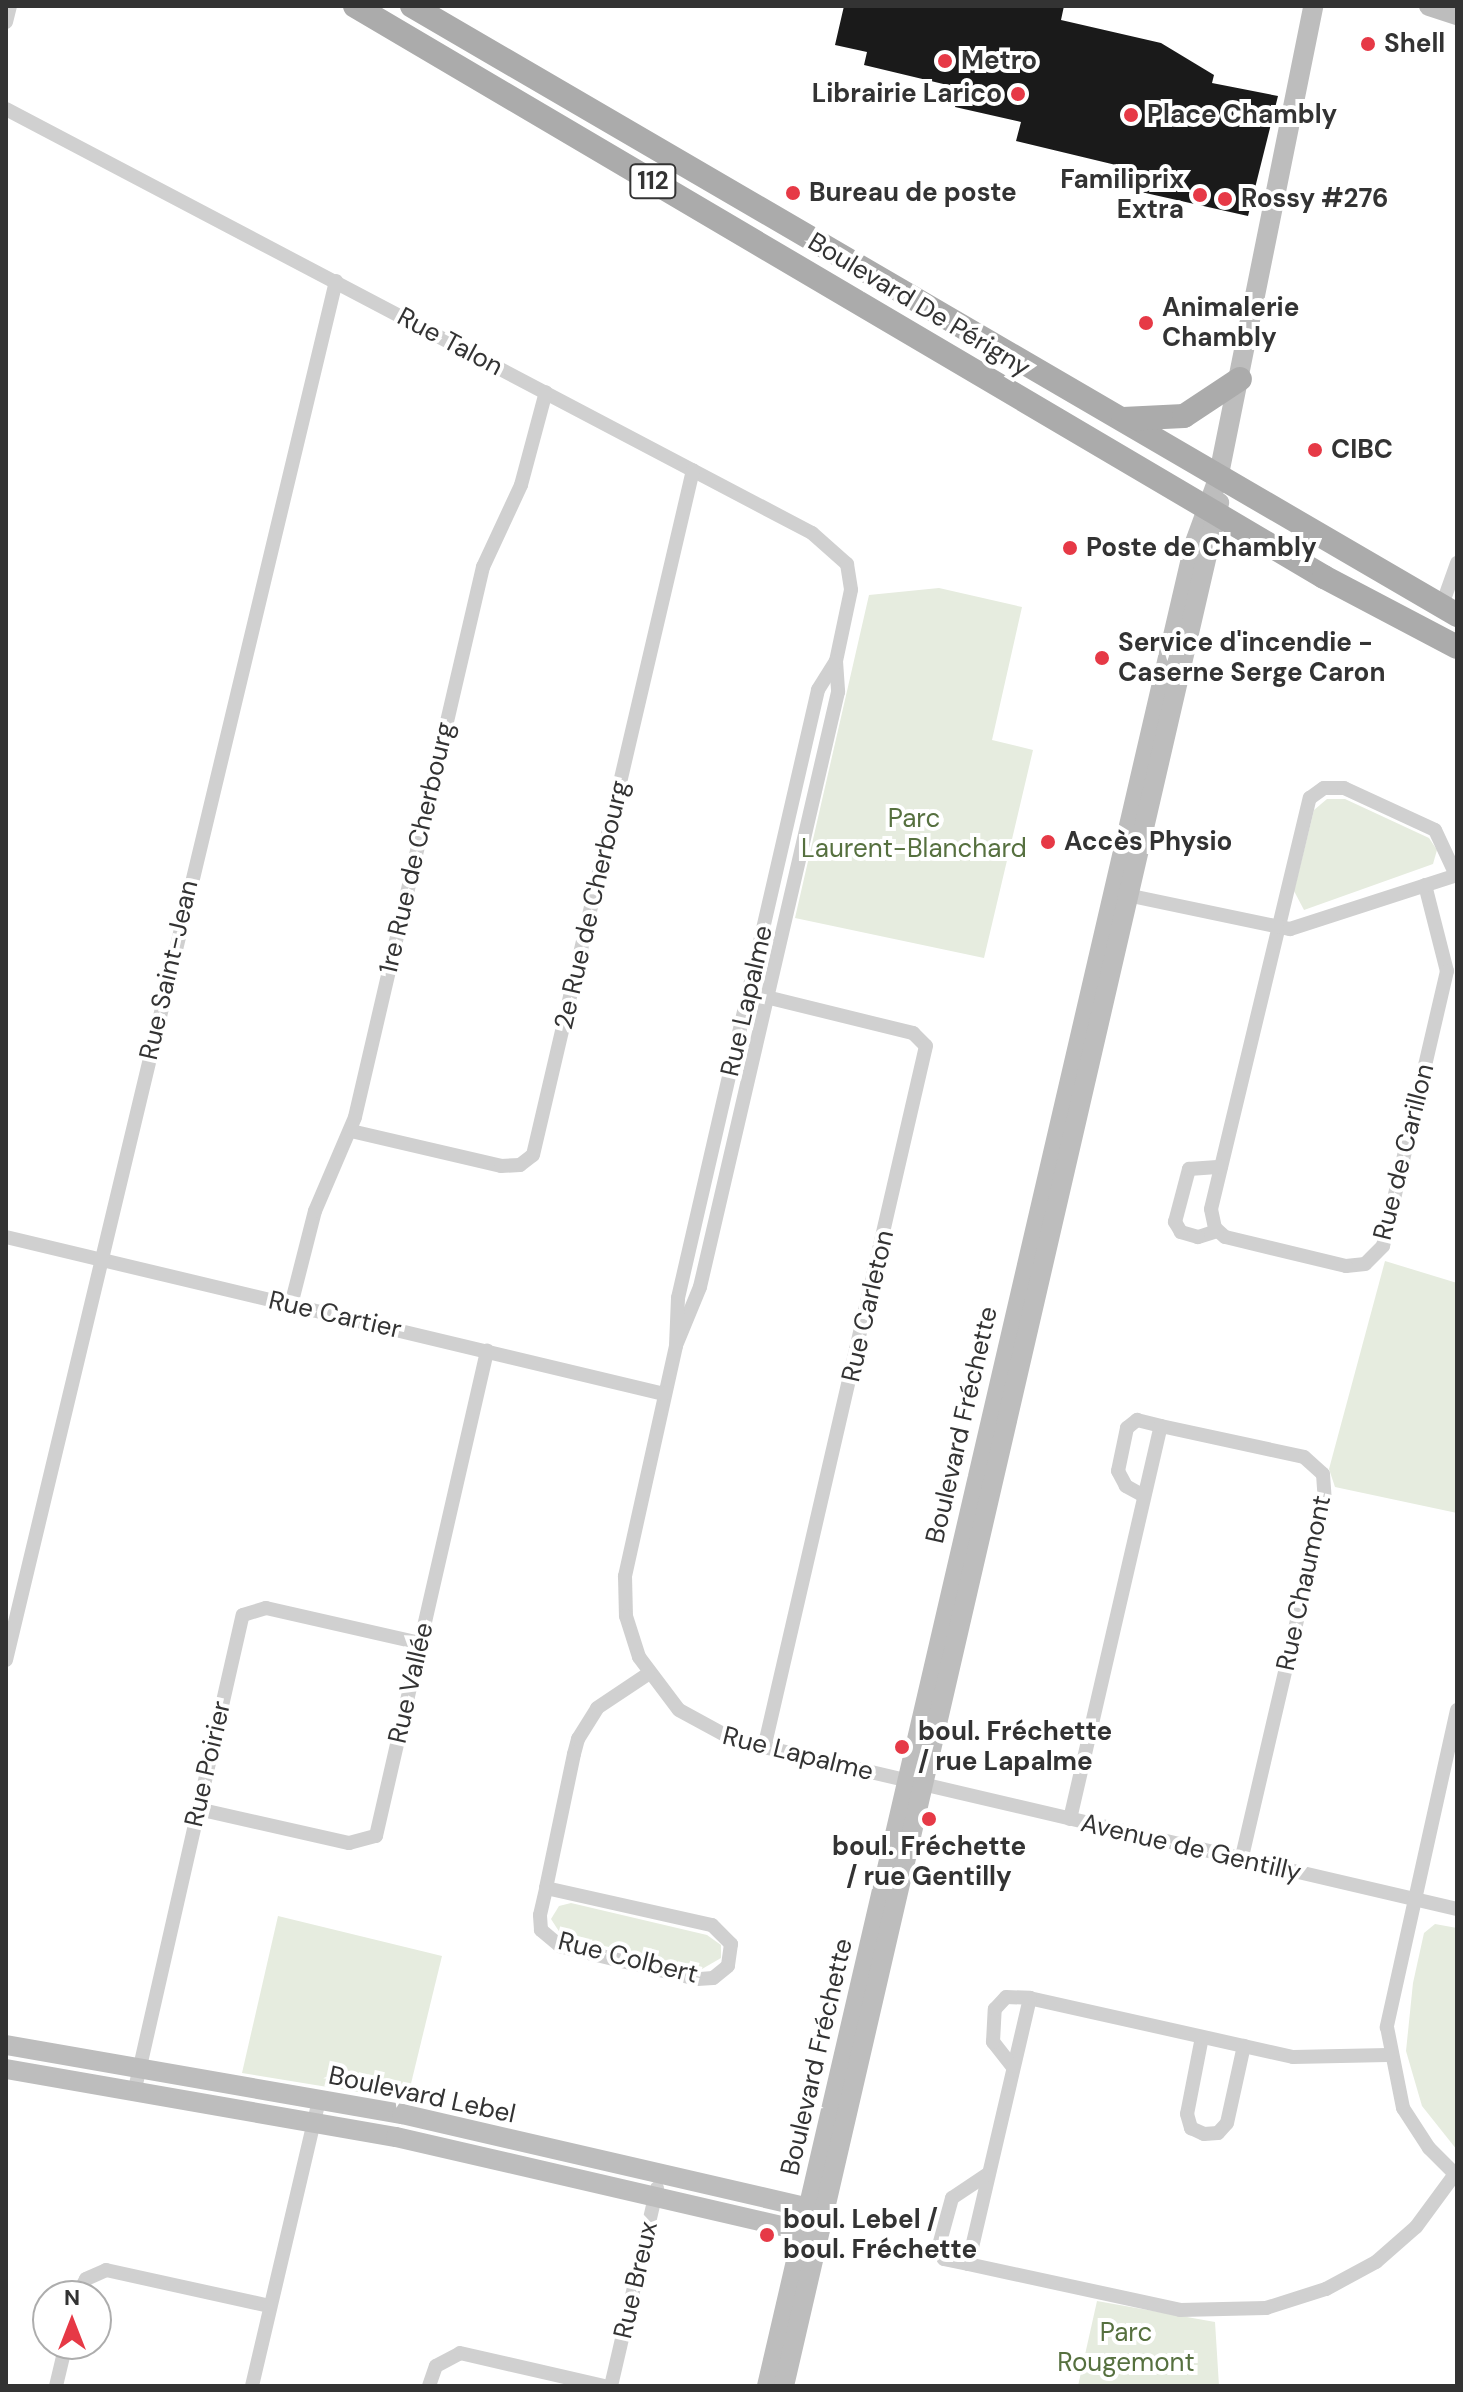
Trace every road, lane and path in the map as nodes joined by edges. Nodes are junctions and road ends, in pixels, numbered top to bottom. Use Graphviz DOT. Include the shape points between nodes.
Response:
graph roads {
  1 [pos="10,6"];
  2 [pos="355,6"];
  3 [pos="412,6"];
  4 [pos="1313,6"];
  5 [pos="1429,6"];
  6 [pos="1457,15"];
  7 [pos="6,22"];
  8 [pos="6,109"];
  9 [pos="336,281"];
  10 [pos="1240,379"];
  11 [pos="546,392"];
  12 [pos="1114,418"];
  13 [pos="693,470"];
  14 [pos="1218,479"];
  15 [pos="1212,511"];
  16 [pos="1457,563"];
  17 [pos="848,607"];
  18 [pos="1449,612"];
  19 [pos="1457,647"];
  20 [pos="836,661"];
  21 [pos="1456,875"];
  22 [pos="1425,885"];
  23 [pos="1122,894"];
  24 [pos="1275,929"];
  25 [pos="749,993"];
  26 [pos="767,998"];
  27 [pos="351,1131"];
  28 [pos="1221,1167"];
  29 [pos="1217,1231"];
  30 [pos="6,1237"];
  31 [pos="101,1259"];
  32 [pos="291,1305"];
  33 [pos="676,1346"];
  34 [pos="487,1351"];
  35 [pos="664,1394"];
  36 [pos="1161,1426"];
  37 [pos="1144,1496"];
  38 [pos="420,1643"];
  39 [pos="6,1660"];
  40 [pos="648,1674"];
  41 [pos="1457,1710"];
  42 [pos="764,1748"];
  43 [pos="916,1783"];
  44 [pos="198,1809"];
  45 [pos="1070,1819"];
  46 [pos="1241,1860"];
  47 [pos="546,1888"];
  48 [pos="1413,1900"];
  49 [pos="1457,1909"];
  50 [pos="1030,1998"];
  51 [pos="1202,2037"];
  52 [pos="6,2045"];
  53 [pos="1244,2046"];
  54 [pos="1388,2055"];
  55 [pos="1012,2066"];
  56 [pos="6,2069"];
  57 [pos="139,2070"];
  58 [pos="134,2093"];
  59 [pos="319,2100"];
  60 [pos="314,2122"];
  61 [pos="660,2174"];
  62 [pos="988,2174"];
  63 [pos="1456,2175"];
  64 [pos="655,2196"];
  65 [pos="817,2210"];
  66 [pos="812,2233"];
  67 [pos="968,2264"];
  68 [pos="85,2280"];
  69 [pos="270,2306"];
  70 [pos="62,2360"];
  71 [pos="56,2386"];
  72 [pos="252,2386"];
  73 [pos="429,2386"];
  74 [pos="604,2386"];
  75 [pos="611,2386"];
  76 [pos="767,2386"];
  77 [pos="784,2386"];
  1 -- 7 [label="street"];
  2 -- 15 [label="main road, Boulevard De Périgny / 112"];
  3 -- 12 [label="main road, Boulevard De Périgny / 112"];
  4 -- 10 [label="street, Boulevard Fréchette"];
  5 -- 6 [label="street"];
  8 -- 9 [label="street, Rue Talon"];
  9 -- 11 [label="street, Rue Talon"];
  9 -- 31 [label="street, Rue Saint-Jean"];
  10 -- 12 [label="main road" via="1174,419"];
  10 -- 14 [label="street, Boulevard Fréchette"];
  11 -- 13 [label="street, Rue Talon"];
  11 -- 27 [label="street, 1re Rue de Cherbourg" via="521,485 479,582"];
  12 -- 14 [label="main road, Boulevard De Périgny / 112"];
  13 -- 17 [label="street, Rue Talon" via="832,545 849,571"];
  13 -- 27 [label="street, 2e Rue de Cherbourg" via="533,1155 520,1165 501,1166"];
  14 -- 15 [label="street, Boulevard Fréchette"];
  14 -- 18 [label="main road, Boulevard De Périgny / 112"];
  15 -- 19 [label="main road, Boulevard De Périgny / 112"];
  15 -- 23 [label="street, Boulevard Fréchette"];
  16 -- 18 [label="street"];
  17 -- 20 [label="street, Rue Lapalme"];
  20 -- 25 [label="street, Rue Lapalme" via="818,690"];
  20 -- 26 [label="street, Rue Lapalme" via="838,692"];
  21 -- 22 [label="street"];
  21 -- 24 [label="street" via="1435,830 1344,788 1324,788 1305,809"];
  22 -- 24 [label="street" via="1325,923"];
  22 -- 29 [label="street, Rue de Carillon" via="1447,971 1383,1246 1365,1264 1346,1266"];
  23 -- 24 [label="street"];
  23 -- 43 [label="street, Boulevard Fréchette"];
  24 -- 28 [label="street"];
  25 -- 26 [label="street, Rue Carleton"];
  25 -- 33 [label="street, Rue Lapalme" via="678,1298"];
  26 -- 33 [label="street, Rue Lapalme" via="700,1287"];
  26 -- 42 [label="street, Rue Carleton" via="913,1033 925,1043 926,1055"];
  27 -- 32 [label="street, 1re Rue de Cherbourg" via="315,1211"];
  28 -- 29 [label="street" via="1211,1214"];
  28 -- 29 [label="street, Rue de Carillon" via="1189,1169 1175,1222 1193,1236"];
  30 -- 31 [label="street, Rue Cartier"];
  31 -- 32 [label="street, Rue Cartier"];
  31 -- 39 [label="street, Rue Saint-Jean"];
  32 -- 34 [label="street, Rue Cartier"];
  33 -- 35 [label="street, Rue Lapalme"];
  34 -- 35 [label="street, Rue Cartier"];
  34 -- 38 [label="street, Rue Vallée"];
  35 -- 40 [label="street, Rue Lapalme" via="624,1588 628,1626"];
  36 -- 37 [label="street"];
  36 -- 37 [label="street, Rue Chaumont" via="1137,1420 1127,1428 1118,1471 1126,1486"];
  36 -- 46 [label="street, Rue Chaumont" via="1304,1457 1326,1483"];
  37 -- 45 [label="street"];
  38 -- 44 [label="street, Rue Vallée" via="373,1839 349,1843"];
  38 -- 44 [label="street, Rue Poirier" via="266,1608 246,1612"];
  40 -- 42 [label="street, Rue Lapalme" via="702,1727"];
  40 -- 47 [label="street, Rue Colbert" via="606,1699 584,1725"];
  41 -- 48 [label="street"];
  42 -- 43 [label="street, Rue Lapalme"];
  43 -- 45 [label="street, Avenue de Gentilly"];
  43 -- 65 [label="street, Boulevard Fréchette"];
  44 -- 57 [label="street, Rue Poirier"];
  45 -- 46 [label="street, Avenue de Gentilly"];
  46 -- 48 [label="street, Avenue de Gentilly"];
  47 -- 47 [label="street, Rue Colbert" via="540,1924 554,1944 697,1979 719,1975 730,1960 731,1944 712,1925"];
  48 -- 49 [label="street, Avenue de Gentilly"];
  48 -- 54 [label="street" via="1390,1996"];
  50 -- 51 [label="street"];
  50 -- 55 [label="street"];
  50 -- 55 [label="street" via="1006,1997 995,2009 993,2042"];
  51 -- 53 [label="street"];
  51 -- 53 [label="street" via="1187,2114 1191,2128 1204,2134 1218,2133 1227,2123"];
  52 -- 57 [label="street, Boulevard Lebel"];
  53 -- 54 [label="street" via="1315,2060"];
  54 -- 63 [label="street" via="1409,2120"];
  55 -- 62 [label="street"];
  56 -- 58 [label="street, Boulevard Lebel"];
  57 -- 58 [label="street, Rue Poirier"];
  57 -- 59 [label="street, Boulevard Lebel"];
  58 -- 60 [label="street, Boulevard Lebel"];
  59 -- 60 [label="street"];
  59 -- 61 [label="street, Boulevard Lebel"];
  60 -- 64 [label="street, Boulevard Lebel"];
  60 -- 69 [label="street"];
  61 -- 64 [label="street, Rue Breux"];
  61 -- 65 [label="street, Boulevard Lebel"];
  62 -- 67 [label="street"];
  62 -- 67 [label="street" via="952,2198 938,2249 944,2259"];
  63 -- 67 [label="street" via="1416,2227 1376,2262 1317,2293 1254,2311 1180,2310"];
  64 -- 66 [label="street, Boulevard Lebel"];
  64 -- 75 [label="street, Rue Breux"];
  65 -- 66 [label="street, Boulevard Fréchette"];
  66 -- 76 [label="street, Boulevard Fréchette"];
  66 -- 77 [label="street, Boulevard Fréchette"];
  68 -- 69 [label="street" via="106,2270"];
  69 -- 72 [label="street"];
  70 -- 71 [label="street"];
  73 -- 74 [label="street" via="436,2366 460,2353"];
}
